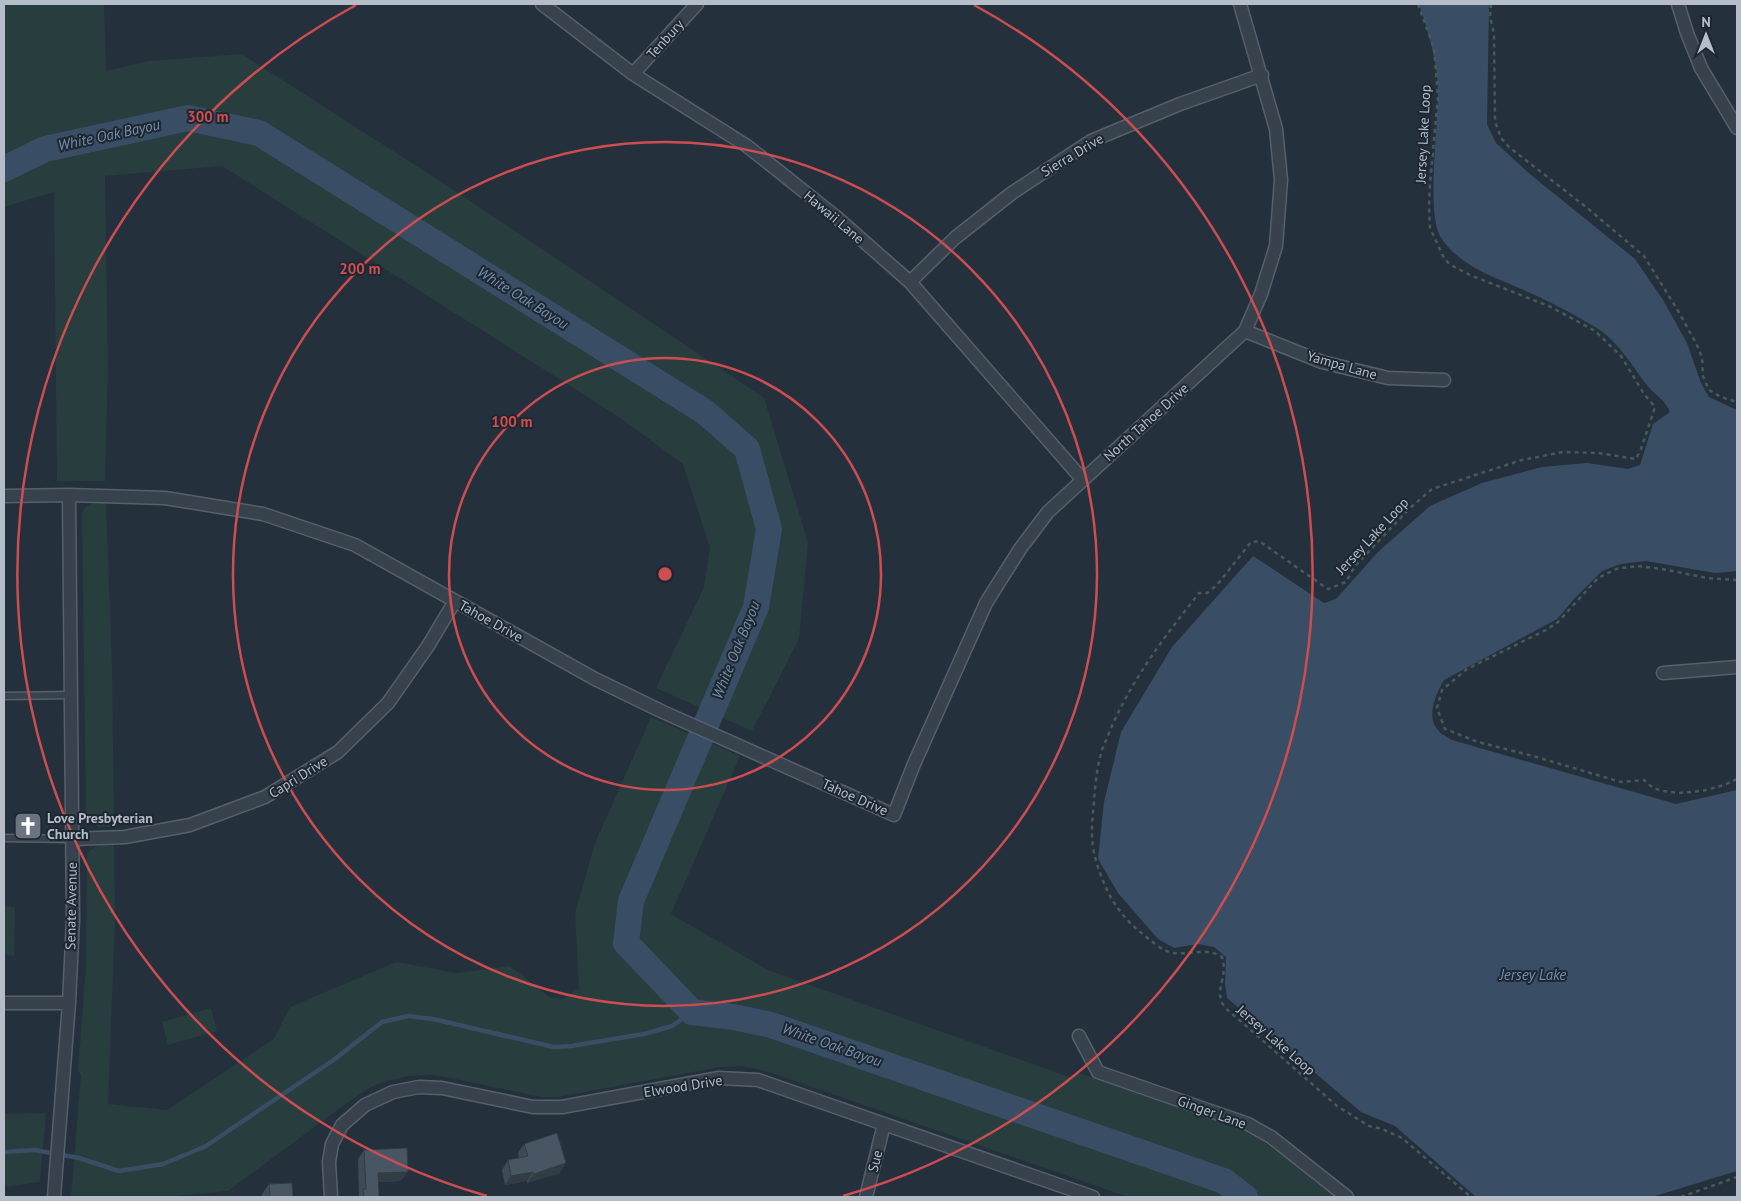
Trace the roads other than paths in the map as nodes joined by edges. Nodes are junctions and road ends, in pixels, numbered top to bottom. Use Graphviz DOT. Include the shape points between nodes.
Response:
graph roads {
  1 [pos="542,4"];
  2 [pos="697,4"];
  3 [pos="1240,4"];
  4 [pos="1678,4"];
  5 [pos="632,74"];
  6 [pos="1262,75"];
  7 [pos="1737,128"];
  8 [pos="910,282"];
  9 [pos="1245,331"];
  10 [pos="1444,380"];
  11 [pos="1083,480"];
  12 [pos="69,495"];
  13 [pos="4,496"];
  14 [pos="455,601"];
  15 [pos="1737,667"];
  16 [pos="1663,673"];
  17 [pos="71,695"];
  18 [pos="4,696"];
  19 [pos="894,815"];
  20 [pos="4,831"];
  21 [pos="4,838"];
  22 [pos="72,839"];
  23 [pos="4,1003"];
  24 [pos="69,1003"];
  25 [pos="1080,1036"];
  26 [pos="884,1124"];
  27 [pos="54,1197"];
  28 [pos="331,1197"];
  29 [pos="866,1197"];
  30 [pos="1093,1197"];
  31 [pos="1347,1197"];
  1 -- 5 [label="street, Hawaii Lane"];
  2 -- 5 [label="street, Tenbury"];
  3 -- 6 [label="street, North Tahoe Drive"];
  4 -- 7 [label="street" via="1701,68"];
  5 -- 8 [label="street, Hawaii Lane" via="747,146 835,216"];
  6 -- 8 [label="street, Sierra Drive" via="1091,140 1012,193 955,238"];
  6 -- 9 [label="street, North Tahoe Drive" via="1276,129 1281,180 1276,246"];
  8 -- 11 [label="street, Hawaii Lane"];
  9 -- 10 [label="street, Yampa Lane" via="1322,362 1388,378"];
  9 -- 11 [label="street, North Tahoe Drive"];
  11 -- 19 [label="street, North Tahoe Drive" via="1048,512 986,603"];
  12 -- 13 [label="street, Tahoe Drive"];
  12 -- 14 [label="street, Tahoe Drive" via="165,498 263,514 355,545"];
  12 -- 17 [label="street, Senate Avenue"];
  14 -- 19 [label="street, Tahoe Drive" via="595,679"];
  14 -- 22 [label="street, Capri Drive" via="388,703 338,752 265,798 190,824 125,837"];
  15 -- 16 [label="street"];
  17 -- 18 [label="lane"];
  17 -- 22 [label="street, Senate Avenue"];
  20 -- 21 [label="lane"];
  21 -- 22 [label="lane"];
  22 -- 24 [label="street, Senate Avenue"];
  23 -- 24 [label="street"];
  24 -- 27 [label="street, Senate Avenue"];
  25 -- 31 [label="street, Ginger Lane" via="1098,1072 1248,1124"];
  26 -- 28 [label="street, Elwood Drive" via="758,1080 720,1078 562,1107 533,1107 442,1088 419,1087 393,1092 365,1105 342,1125 332,1144 329,1162"];
  26 -- 29 [label="street, Sue"];
  26 -- 30 [label="street, Elwood Drive"];
}
